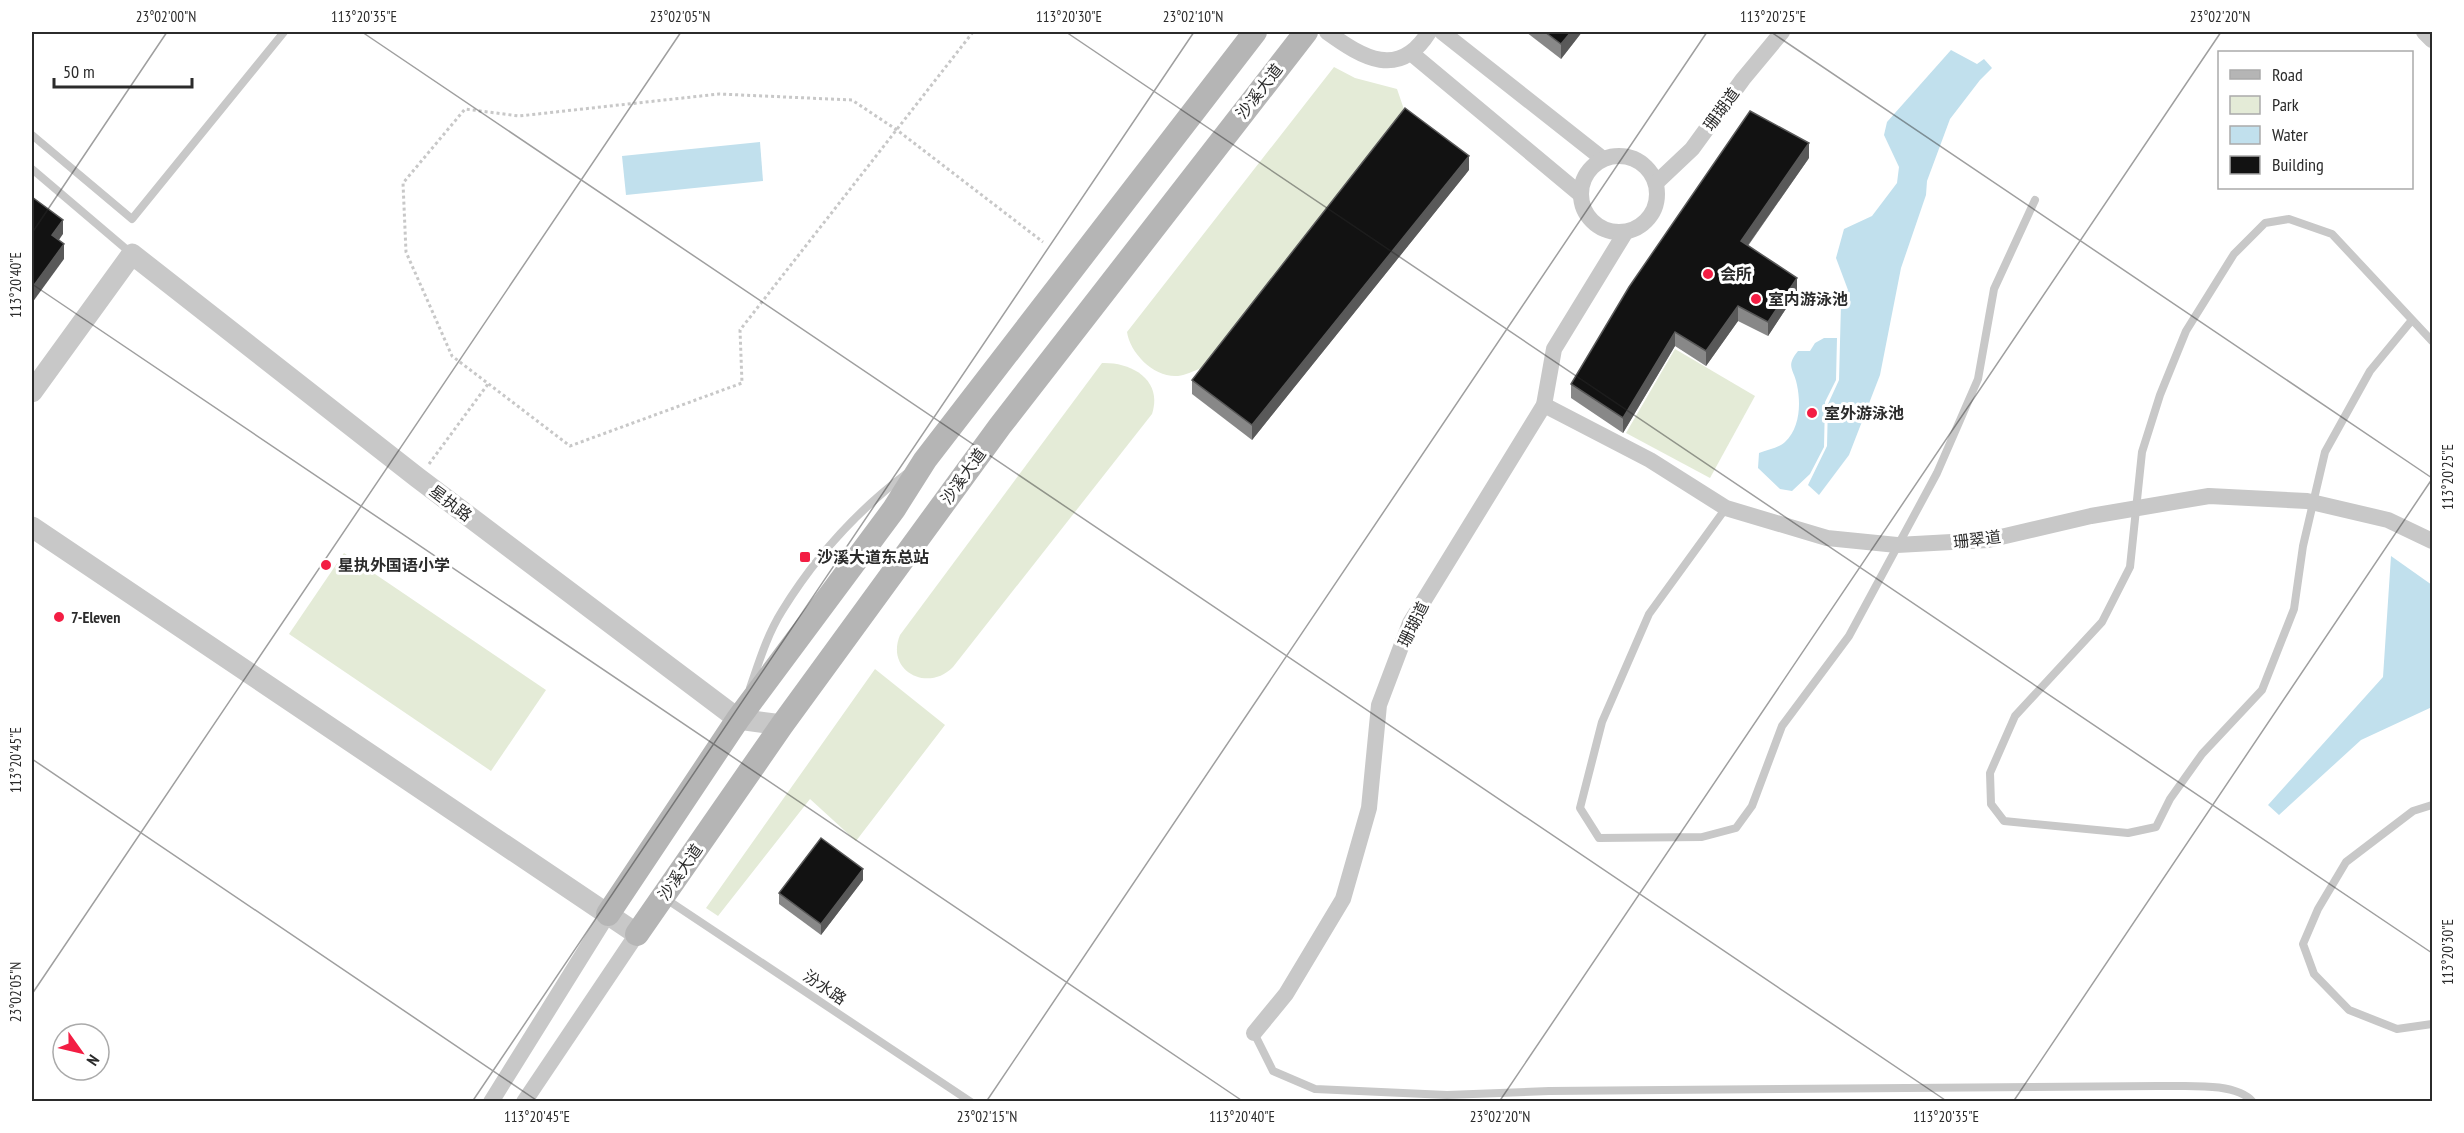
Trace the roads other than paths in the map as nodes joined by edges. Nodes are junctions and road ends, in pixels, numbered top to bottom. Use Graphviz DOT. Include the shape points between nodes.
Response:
graph roads {
  1 [pos="284,32"];
  2 [pos="1255,32"];
  3 [pos="1306,32"];
  4 [pos="1327,32"];
  5 [pos="1429,32"];
  6 [pos="1442,32"];
  7 [pos="1782,32"];
  8 [pos="2424,32"];
  9 [pos="2433,40"];
  10 [pos="1411,53"];
  11 [pos="32,135"];
  12 [pos="1603,159"];
  13 [pos="32,169"];
  14 [pos="1656,183"];
  15 [pos="1580,194"];
  16 [pos="2035,200"];
  17 [pos="1625,233"];
  18 [pos="132,254"];
  19 [pos="2412,320"];
  20 [pos="2433,341"];
  21 [pos="32,392"];
  22 [pos="1544,405"];
  23 [pos="2313,503"];
  24 [pos="1726,508"];
  25 [pos="2137,509"];
  26 [pos="32,527"];
  27 [pos="2433,541"];
  28 [pos="1897,545"];
  29 [pos="738,719"];
  30 [pos="782,725"];
  31 [pos="2433,804"];
  32 [pos="663,897"];
  33 [pos="608,914"];
  34 [pos="638,934"];
  35 [pos="2433,1024"];
  36 [pos="1254,1033"];
  37 [pos="491,1101"];
  38 [pos="524,1101"];
  39 [pos="971,1101"];
  40 [pos="2253,1101"];
  1 -- 11 [label="lane" via="132,219"];
  2 -- 29 [label="main road" via="925,460 894,509"];
  3 -- 30 [label="main road, 沙溪大道" via="999,426"];
  4 -- 10 [label="street" via="1369,58 1392,61"];
  5 -- 10 [label="street"];
  6 -- 12 [label="street"];
  7 -- 14 [label="street, 珊瑚道" via="1692,149"];
  8 -- 9 [label="street"];
  10 -- 15 [label="street"];
  12 -- 14 [label="street" via="1635,159 1648,169"];
  12 -- 15 [label="street" via="1587,173"];
  13 -- 18 [label="lane"];
  14 -- 17 [label="street" via="1652,215"];
  15 -- 17 [label="street" via="1584,210 1594,224 1609,232"];
  16 -- 28 [label="lane" via="1994,290 1978,379 1937,473"];
  17 -- 22 [label="street, 珊瑚道" via="1554,349"];
  18 -- 21 [label="street"];
  18 -- 29 [label="street, 星执路" via="418,478"];
  19 -- 20 [label="lane"];
  19 -- 23 [label="lane" via="2370,371 2325,452"];
  19 -- 25 [label="lane" via="2332,234 2289,219 2265,223 2234,254 2186,331 2142,452"];
  22 -- 24 [label="street, 珊翠道" via="1650,460"];
  22 -- 36 [label="street, 珊瑚道" via="1410,623 1379,705 1369,808 1343,899 1286,994"];
  23 -- 25 [label="street, 珊翠道" via="2209,496"];
  23 -- 25 [label="lane" via="2294,609 2262,690 2202,754 2170,799 2156,827 2128,833 2004,821 1991,804 1990,773 2015,716 2102,622 2130,567"];
  23 -- 27 [label="street, 珊翠道" via="2388,520"];
  24 -- 28 [label="street, 珊翠道" via="1827,538"];
  24 -- 28 [label="lane" via="1649,614 1602,722 1580,808 1599,838 1702,837 1736,828 1752,806 1782,726 1849,636"];
  25 -- 28 [label="street, 珊翠道" via="1988,540"];
  26 -- 33 [label="street"];
  29 -- 30 [label="street, 星执路"];
  29 -- 33 [label="main road"];
  30 -- 32 [label="main road, 沙溪大道"];
  31 -- 35 [label="lane" via="2413,811 2346,861 2303,944 2314,974 2349,1010 2397,1029"];
  32 -- 34 [label="main road, 沙溪大道"];
  32 -- 39 [label="lane, 汾水路"];
  33 -- 34 [label="street"];
  33 -- 37 [label="street"];
  34 -- 38 [label="street"];
  36 -- 40 [label="lane" via="1273,1071 1315,1089 1447,1095 2158,1086 2225,1087"];
}
